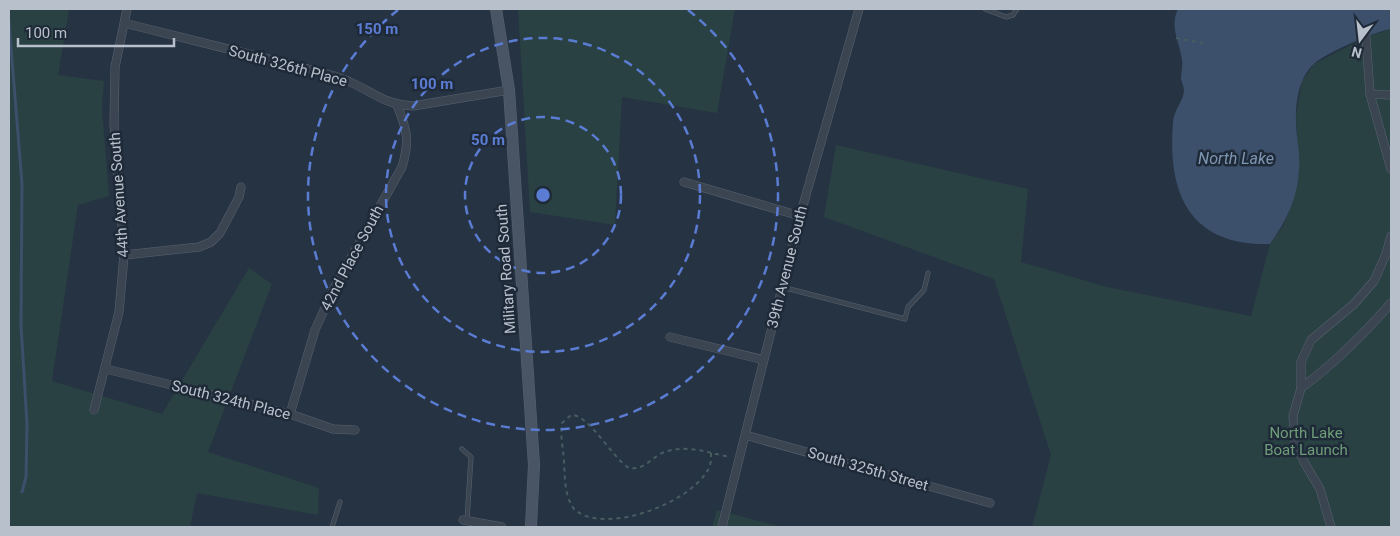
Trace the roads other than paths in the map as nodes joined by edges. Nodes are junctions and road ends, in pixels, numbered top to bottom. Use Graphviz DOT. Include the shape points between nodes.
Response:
graph roads {
  1 [pos="128,9"];
  2 [pos="496,9"];
  3 [pos="859,9"];
  4 [pos="985,9"];
  5 [pos="1018,9"];
  6 [pos="124,23"];
  7 [pos="1366,37"];
  8 [pos="509,90"];
  9 [pos="1370,94"];
  10 [pos="1391,95"];
  11 [pos="397,105"];
  12 [pos="1391,169"];
  13 [pos="684,182"];
  14 [pos="241,187"];
  15 [pos="800,216"];
  16 [pos="1391,236"];
  17 [pos="124,256"];
  18 [pos="928,273"];
  19 [pos="782,287"];
  20 [pos="1391,303"];
  21 [pos="670,337"];
  22 [pos="764,360"];
  23 [pos="106,369"];
  24 [pos="1301,388"];
  25 [pos="94,410"];
  26 [pos="290,414"];
  27 [pos="355,430"];
  28 [pos="745,435"];
  29 [pos="462,450"];
  30 [pos="340,502"];
  31 [pos="990,503"];
  32 [pos="465,520"];
  33 [pos="332,527"];
  34 [pos="502,527"];
  35 [pos="531,527"];
  36 [pos="722,527"];
  37 [pos="1331,527"];
  1 -- 6 [label="street, 44th Avenue South"];
  2 -- 8 [label="main road, Military Road South"];
  3 -- 15 [label="street, 39th Avenue South"];
  4 -- 5 [label="lane" via="1006,17"];
  6 -- 11 [label="street, South 326th Place" via="320,72 350,82"];
  6 -- 17 [label="street, 44th Avenue South" via="115,67 114,124"];
  7 -- 9 [label="street"];
  8 -- 11 [label="street, South 326th Place" via="413,106"];
  8 -- 35 [label="main road, Military Road South" via="534,465"];
  9 -- 10 [label="street"];
  9 -- 12 [label="street"];
  11 -- 26 [label="street, 42nd Place South" via="408,138 402,167 334,288 315,330"];
  13 -- 15 [label="street"];
  14 -- 17 [label="street" via="220,232 211,242 199,247"];
  15 -- 19 [label="street, 39th Avenue South"];
  16 -- 24 [label="street" via="1374,281 1354,304 1310,340 1301,362"];
  17 -- 23 [label="street, 44th Avenue South" via="119,312"];
  18 -- 19 [label="lane" via="924,290 908,307 905,319"];
  19 -- 22 [label="street, 39th Avenue South"];
  20 -- 24 [label="street" via="1360,338"];
  21 -- 22 [label="street"];
  22 -- 28 [label="street, 39th Avenue South"];
  23 -- 25 [label="street, 44th Avenue South"];
  23 -- 26 [label="street, South 324th Place"];
  24 -- 37 [label="street" via="1293,416 1296,442 1320,489"];
  26 -- 27 [label="street, South 324th Place" via="333,429"];
  28 -- 31 [label="street, South 325th Street"];
  28 -- 36 [label="street, 39th Avenue South"];
  29 -- 32 [label="lane" via="471,457"];
  30 -- 33 [label="lane"];
  32 -- 34 [label="street"];
}
